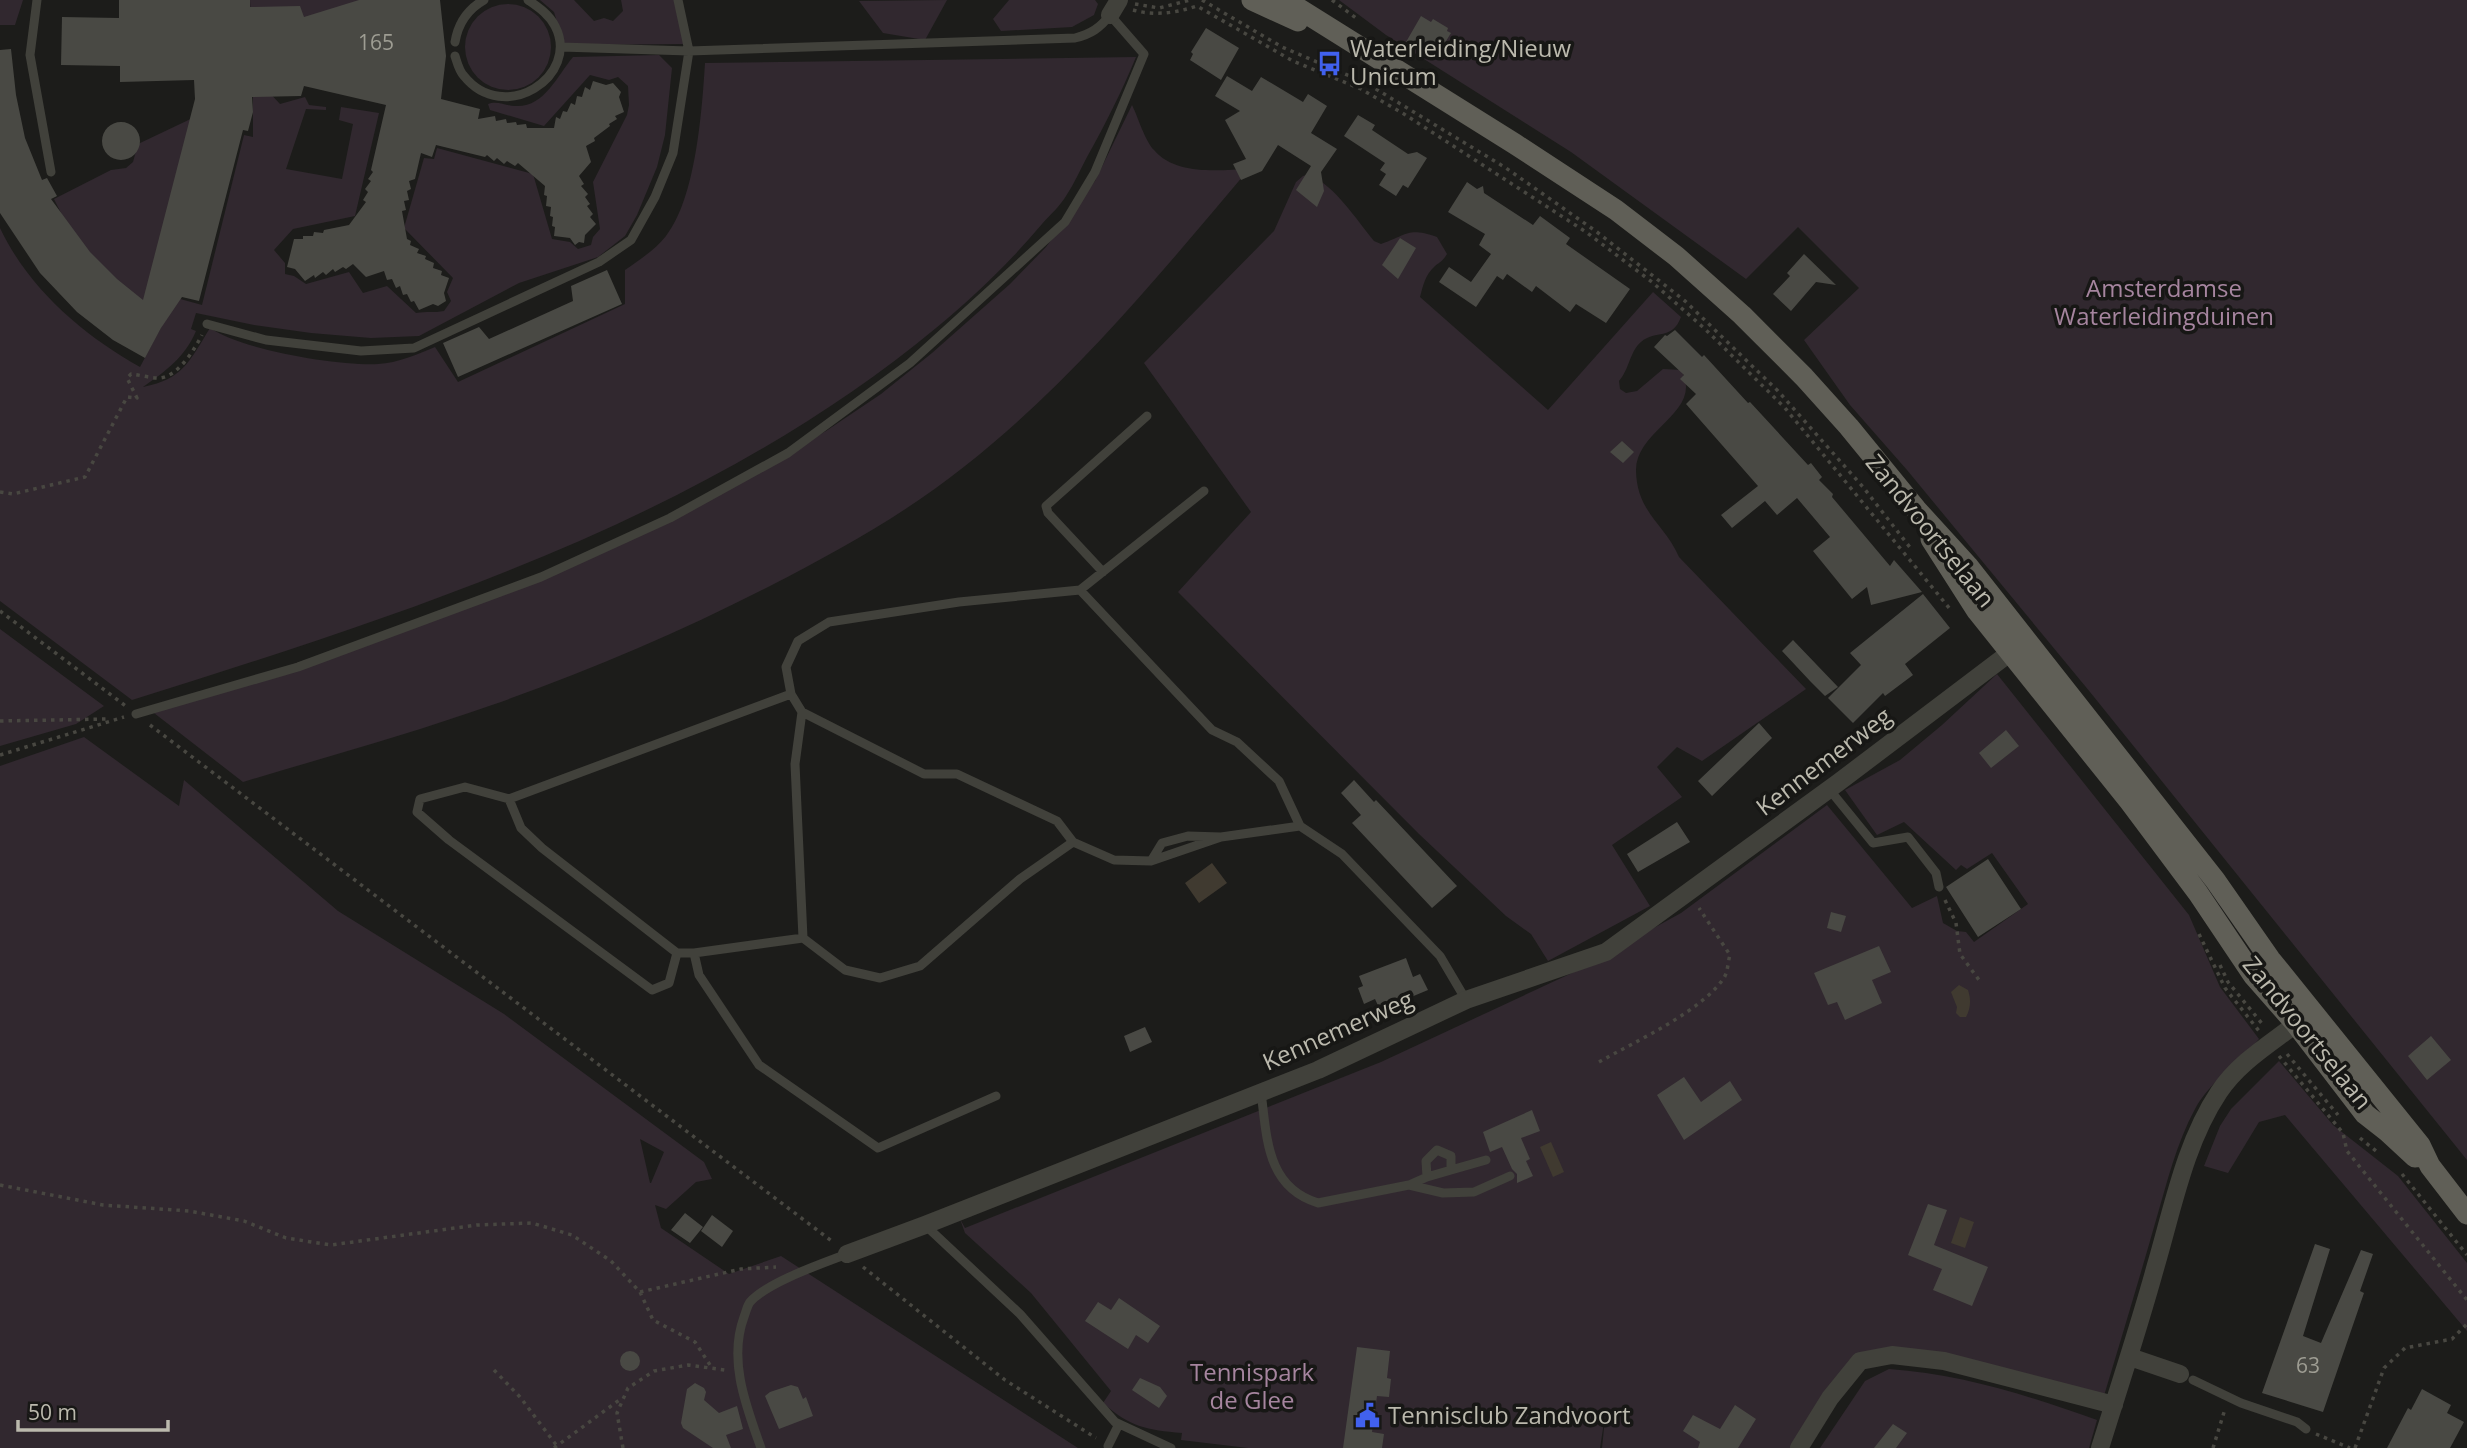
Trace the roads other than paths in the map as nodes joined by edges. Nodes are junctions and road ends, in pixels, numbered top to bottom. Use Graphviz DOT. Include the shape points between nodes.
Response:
graph roads {
  1 [pos="37,0"];
  2 [pos="484,0"];
  3 [pos="528,0"];
  4 [pos="678,0"];
  5 [pos="1252,0"];
  6 [pos="1285,0"];
  7 [pos="1118,5"];
  8 [pos="455,42"];
  9 [pos="561,47"];
  10 [pos="689,51"];
  11 [pos="455,56"];
  12 [pos="1376,56"];
  13 [pos="51,172"];
  14 [pos="207,324"];
  15 [pos="1147,416"];
  16 [pos="1204,491"];
  17 [pos="1103,572"];
  18 [pos="1080,590"];
  19 [pos="2018,646"];
  20 [pos="791,694"];
  21 [pos="802,712"];
  22 [pos="136,715"];
  23 [pos="1829,789"];
  24 [pos="509,799"];
  25 [pos="1300,826"];
  26 [pos="1073,842"];
  27 [pos="1939,887"];
  28 [pos="803,938"];
  29 [pos="677,953"];
  30 [pos="694,953"];
  31 [pos="1466,1000"];
  32 [pos="2304,1018"];
  33 [pos="1261,1092"];
  34 [pos="996,1096"];
  35 [pos="1486,1160"];
  36 [pos="1451,1170"];
  37 [pos="1510,1176"];
  38 [pos="1427,1177"];
  39 [pos="1409,1185"];
  40 [pos="2467,1214"];
  41 [pos="925,1225"];
  42 [pos="847,1254"];
  43 [pos="2130,1357"];
  44 [pos="2186,1377"];
  45 [pos="2114,1405"];
  46 [pos="1119,1424"];
  47 [pos="2306,1429"];
  48 [pos="1108,1446"];
  49 [pos="761,1448"];
  50 [pos="1171,1448"];
  51 [pos="1799,1448"];
  52 [pos="2100,1448"];
  1 -- 13 [label="lane" via="30,55"];
  2 -- 8 [label="lane" via="466,14"];
  3 -- 9 [label="lane" via="556,26"];
  4 -- 10 [label="lane"];
  5 -- 12 [label="main road, Zandvoortselaan"];
  6 -- 12 [label="main road, Zandvoortselaan"];
  7 -- 10 [label="lane" via="1094,31 1075,38"];
  7 -- 22 [label="lane" via="1144,54 1095,172 1065,222 910,363 788,453 670,518 541,577 298,667"];
  9 -- 10 [label="lane"];
  9 -- 11 [label="lane" via="550,74 536,89 519,97 479,89 462,75"];
  10 -- 14 [label="lane" via="673,153 655,197 631,240 599,262 414,348 334,348 266,340"];
  12 -- 19 [label="main road, Zandvoortselaan" via="1616,210 1742,316 1849,427 1916,509 1977,611"];
  15 -- 17 [label="lane" via="1046,506"];
  16 -- 17 [label="lane"];
  17 -- 18 [label="lane"];
  18 -- 20 [label="lane" via="829,622 797,641 786,667"];
  18 -- 25 [label="lane" via="1212,730 1237,742 1279,781"];
  19 -- 23 [label="street, Kennemerweg"];
  19 -- 32 [label="main road, Zandvoortselaan" via="2253,975"];
  20 -- 21 [label="lane"];
  20 -- 24 [label="lane"];
  21 -- 26 [label="lane" via="924,774 957,774 1056,821"];
  21 -- 28 [label="lane" via="795,764"];
  23 -- 27 [label="lane" via="1873,843 1908,836 1936,873"];
  23 -- 31 [label="street, Kennemerweg" via="1606,952"];
  24 -- 29 [label="lane" via="521,828 542,848"];
  24 -- 29 [label="lane" via="465,787 420,799 417,811 449,840 652,990 669,983"];
  25 -- 26 [label="lane" via="1222,837 1188,836 1162,843 1151,861 1114,860"];
  25 -- 31 [label="lane" via="1342,854 1422,937 1440,956"];
  26 -- 28 [label="lane" via="1020,879 920,966 880,978 845,970"];
  28 -- 30 [label="lane"];
  29 -- 30 [label="lane"];
  30 -- 34 [label="lane" via="699,975 759,1066 878,1148"];
  31 -- 33 [label="street, Kennemerweg"];
  32 -- 40 [label="main road, Zandvoortselaan" via="2365,1114 2430,1166"];
  32 -- 43 [label="street" via="2245,1062 2199,1125"];
  33 -- 39 [label="lane" via="1270,1154 1287,1186 1304,1199 1318,1203"];
  33 -- 41 [label="street, Kennemerweg"];
  35 -- 36 [label="lane"];
  36 -- 38 [label="lane"];
  36 -- 38 [label="lane" via="1451,1156 1437,1150 1426,1161"];
  37 -- 39 [label="lane" via="1474,1192 1443,1194"];
  38 -- 39 [label="lane"];
  41 -- 42 [label="street, Kennemerweg"];
  41 -- 46 [label="lane" via="1020,1314"];
  42 -- 49 [label="lane, Kennemerweg" via="796,1275 749,1304 738,1332 736,1363"];
  43 -- 44 [label="street"];
  43 -- 45 [label="street"];
  44 -- 47 [label="lane"];
  45 -- 51 [label="street" via="1944,1361 1892,1355 1860,1361"];
  45 -- 52 [label="street"];
  46 -- 48 [label="lane"];
  46 -- 50 [label="lane"];
}
